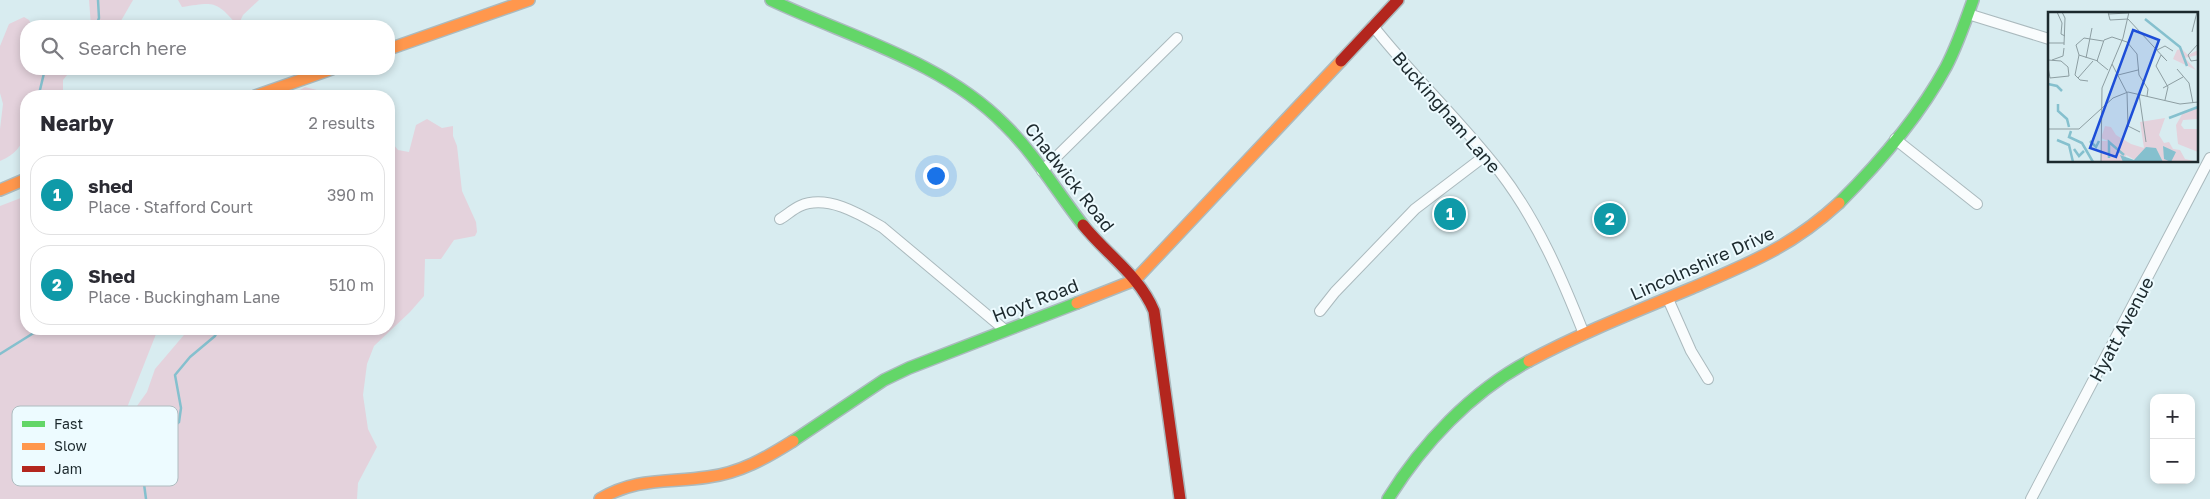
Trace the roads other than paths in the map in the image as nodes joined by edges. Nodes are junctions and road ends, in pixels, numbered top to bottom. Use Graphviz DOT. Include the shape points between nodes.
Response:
graph roads {
  1 [pos="529,0"];
  2 [pos="771,0"];
  3 [pos="1398,0"];
  4 [pos="1973,0"];
  5 [pos="1968,14"];
  6 [pos="1373,26"];
  7 [pos="1177,38"];
  8 [pos="2048,40"];
  9 [pos="395,47"];
  10 [pos="315,75"];
  11 [pos="272,90"];
  12 [pos="1895,139"];
  13 [pos="1486,155"];
  14 [pos="2210,158"];
  15 [pos="1042,171"];
  16 [pos="20,182"];
  17 [pos="0,190"];
  18 [pos="1977,204"];
  19 [pos="780,219"];
  20 [pos="1135,280"];
  21 [pos="1668,298"];
  22 [pos="1320,311"];
  23 [pos="1005,330"];
  24 [pos="1584,334"];
  25 [pos="1708,379"];
  26 [pos="1176,498"];
  27 [pos="600,499"];
  28 [pos="1388,499"];
  29 [pos="2031,499"];
  1 -- 9 [label="street"];
  2 -- 15 [label="street, Chadwick Road" via="923,69 961,90 1003,122"];
  3 -- 6 [label="street, Hoyt Road"];
  4 -- 5 [label="street, Lincolnshire Drive"];
  5 -- 8 [label="street"];
  5 -- 12 [label="street, Lincolnshire Drive" via="1945,68"];
  6 -- 13 [label="street, Buckingham Lane"];
  6 -- 20 [label="street, Hoyt Road"];
  7 -- 15 [label="street"];
  10 -- 11 [label="street"];
  12 -- 18 [label="street"];
  12 -- 21 [label="street, Lincolnshire Drive" via="1848,195 1795,241 1750,264"];
  13 -- 22 [label="street" via="1415,209"];
  13 -- 24 [label="street, Buckingham Lane" via="1534,225"];
  14 -- 29 [label="street, Hyatt Avenue"];
  15 -- 20 [label="street, Chadwick Road" via="1087,230"];
  16 -- 17 [label="street"];
  19 -- 23 [label="street" via="801,206 816,202 862,215 882,227"];
  20 -- 23 [label="street, Hoyt Road" via="1051,315"];
  20 -- 26 [label="street, Chadwick Road" via="1149,298 1154,311"];
  21 -- 24 [label="street, Lincolnshire Drive"];
  21 -- 25 [label="street" via="1691,351"];
  23 -- 27 [label="street, Hoyt Road" via="884,380 748,467 707,477 654,479 628,484"];
  24 -- 28 [label="street, Lincolnshire Drive" via="1531,358 1505,374 1458,412 1424,447"];
}
